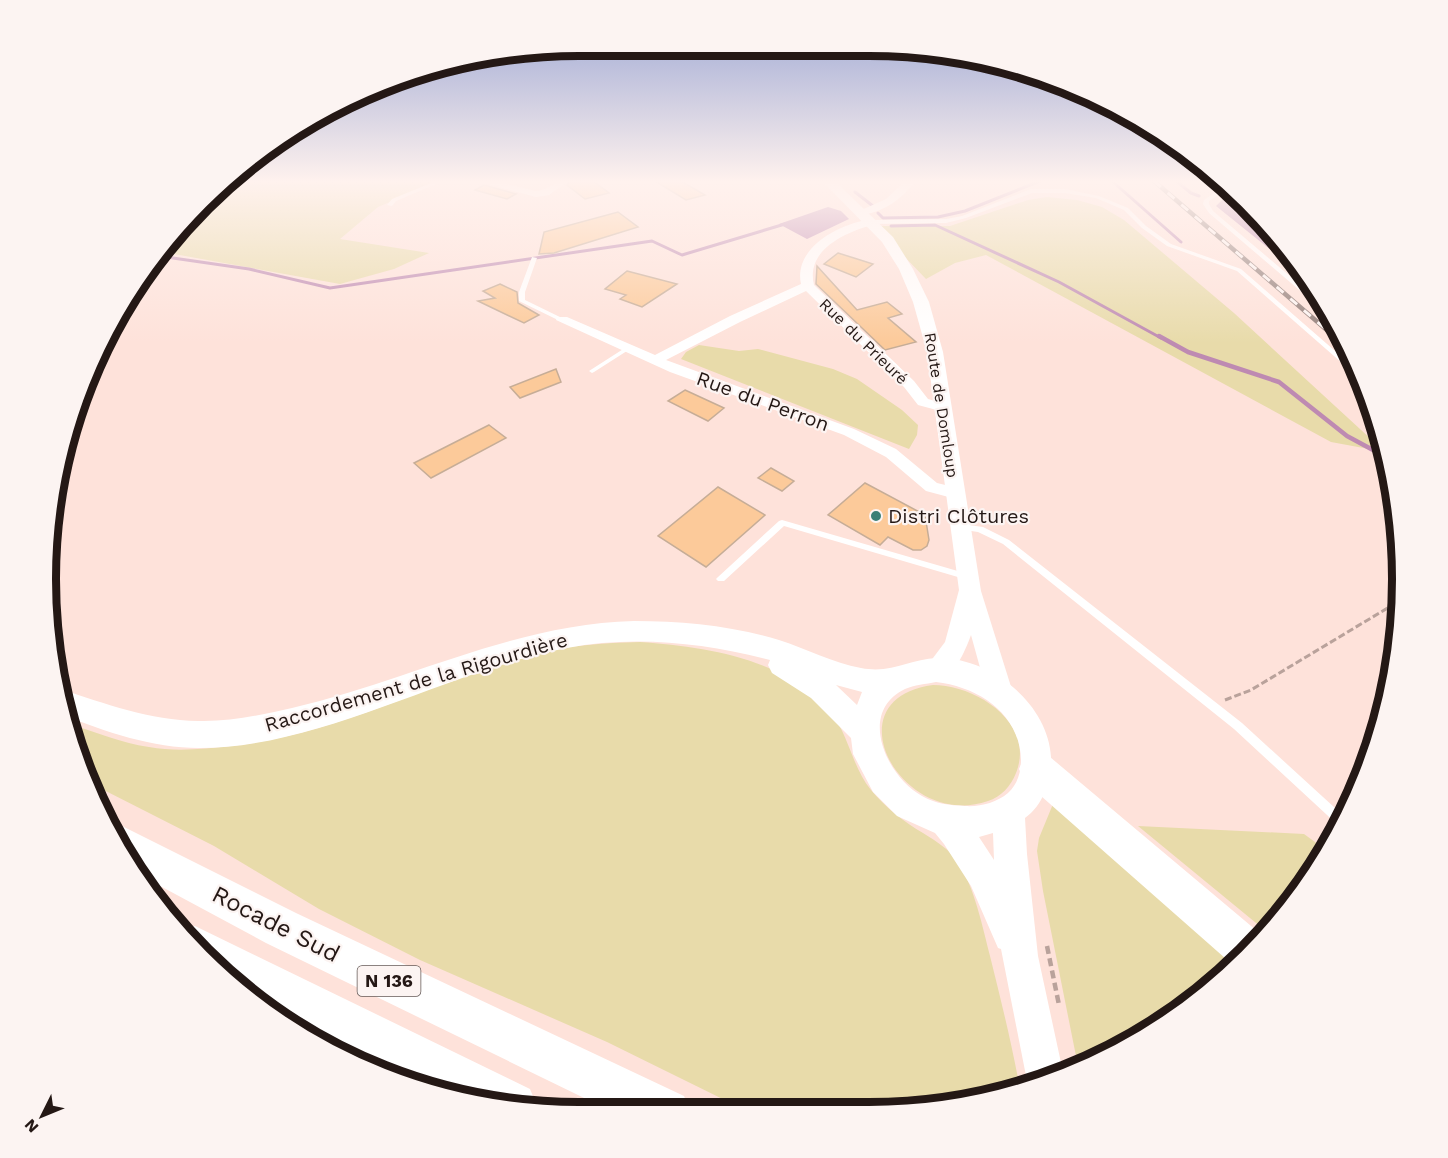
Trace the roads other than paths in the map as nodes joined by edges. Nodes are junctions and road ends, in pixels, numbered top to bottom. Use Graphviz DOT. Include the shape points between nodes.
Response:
graph roads {
  1 [pos="841,235"];
  2 [pos="881,235"];
  3 [pos="1155,235"];
  4 [pos="1238,235"];
  5 [pos="534,258"];
  6 [pos="808,286"];
  7 [pos="1308,295"];
  8 [pos="562,320"];
  9 [pos="628,348"];
  10 [pos="656,360"];
  11 [pos="1347,364"];
  12 [pos="592,371"];
  13 [pos="944,408"];
  14 [pos="956,493"];
  15 [pos="961,527"];
  16 [pos="721,579"];
  17 [pos="969,584"];
  18 [pos="739,643"];
  19 [pos="936,670"];
  20 [pos="890,682"];
  21 [pos="1000,693"];
  22 [pos="71,704"];
  23 [pos="863,730"];
  24 [pos="1037,769"];
  25 [pos="1009,812"];
  26 [pos="1336,816"];
  27 [pos="944,820"];
  28 [pos="132,850"];
  29 [pos="1242,946"];
  30 [pos="1020,956"];
  31 [pos="220,960"];
  32 [pos="1044,1072"];
  33 [pos="487,1094"];
  34 [pos="645,1102"];
  1 -- 6 [label="street, Rue du Prieuré" via="817,250 807,264"];
  2 -- 13 [label="street, Route de Domloup" via="901,261 921,302 933,339"];
  3 -- 11 [label="lane" via="1169,245 1239,270"];
  4 -- 7 [label="lane"];
  5 -- 8 [label="lane" via="522,301"];
  6 -- 10 [label="street"];
  6 -- 13 [label="street, Rue du Prieuré" via="923,402"];
  8 -- 9 [label="street, Rue du Perron"];
  9 -- 10 [label="street, Rue du Perron"];
  9 -- 12 [label="lane"];
  10 -- 14 [label="street, Rue du Perron" via="865,438 891,453 932,487"];
  13 -- 14 [label="street, Route de Domloup"];
  14 -- 15 [label="street, Route de Domloup"];
  15 -- 17 [label="street, Route de Domloup"];
  15 -- 26 [label="lane" via="980,529 1006,542 1212,705"];
  16 -- 17 [label="lane" via="782,523"];
  17 -- 19 [label="street, Route de Domloup" via="960,636 946,662"];
  17 -- 21 [label="street, Route de Domloup"];
  18 -- 20 [label="main road, Raccordement de la Rigourdière" via="778,651 856,680"];
  18 -- 22 [label="main road, Raccordement de la Rigourdière" via="654,632 568,637 320,714 216,734 189,734 138,725"];
  18 -- 23 [label="main road, Raccordement de la Rigourdière" via="806,678"];
  19 -- 20 [label="main road" via="911,673"];
  19 -- 21 [label="main road" via="969,676"];
  20 -- 23 [label="main road" via="874,698"];
  21 -- 24 [label="main road" via="1019,711 1032,733"];
  23 -- 27 [label="main road" via="872,767 889,790 914,809"];
  24 -- 25 [label="main road" via="1025,798"];
  24 -- 29 [label="highway"];
  25 -- 27 [label="main road" via="972,823"];
  25 -- 30 [label="main road"];
  27 -- 30 [label="main road" via="960,835 980,867"];
  28 -- 34 [label="highway, Rocade Sud / N 136" via="281,928"];
  30 -- 32 [label="main road"];
  31 -- 33 [label="highway, N 136"];
}
